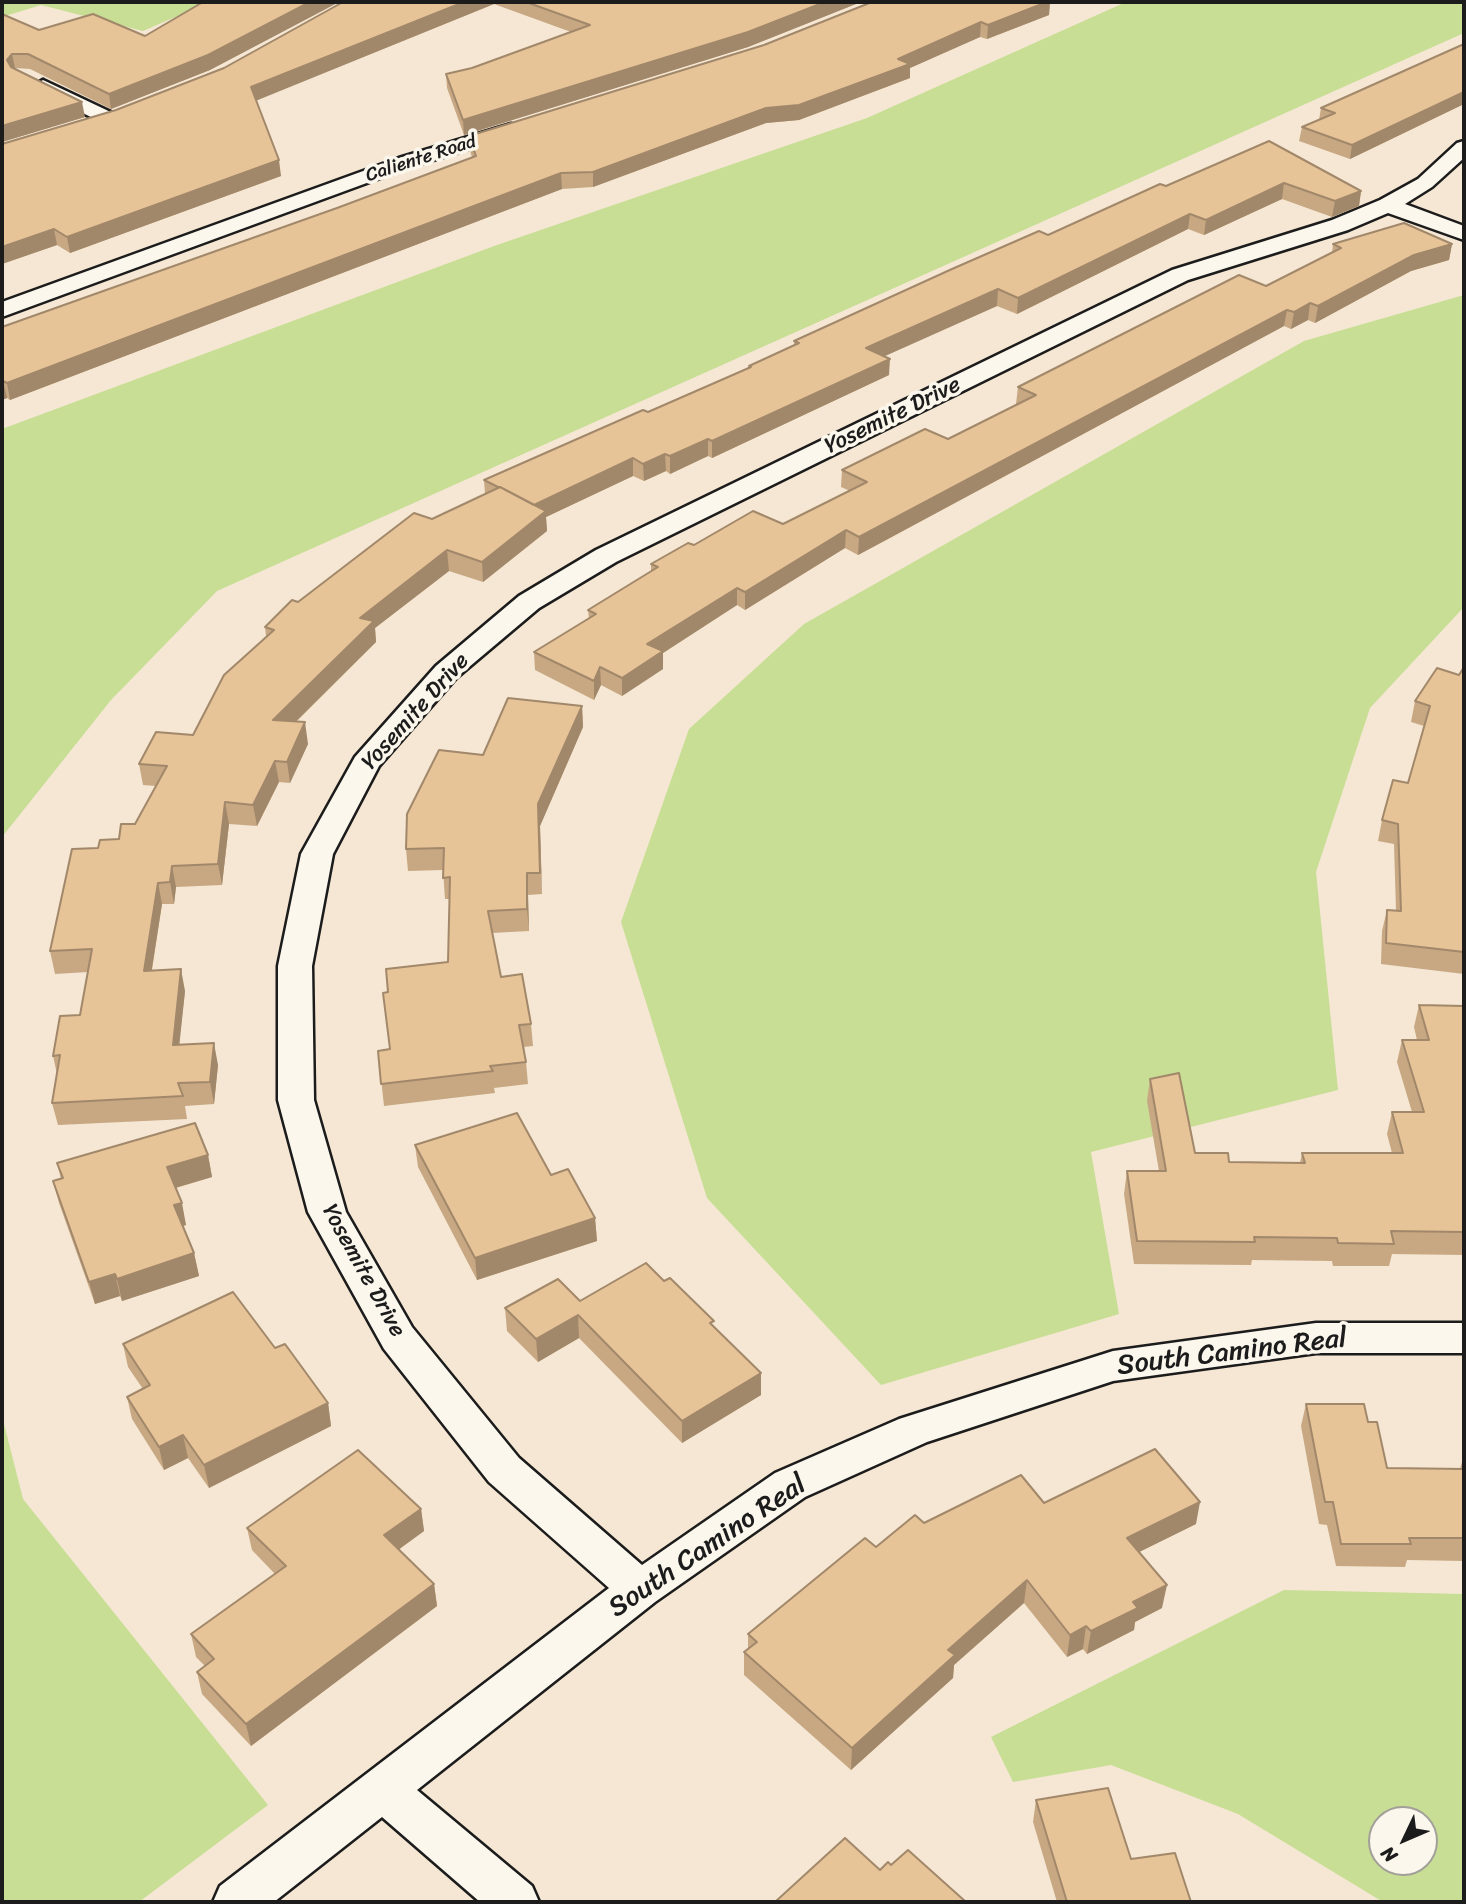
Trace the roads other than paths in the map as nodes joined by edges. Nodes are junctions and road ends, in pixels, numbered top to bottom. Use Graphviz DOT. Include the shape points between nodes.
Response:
graph roads {
  1 [pos="22,75"];
  2 [pos="536,122"];
  3 [pos="84,127"];
  4 [pos="1464,148"];
  5 [pos="1388,205"];
  6 [pos="1464,233"];
  7 [pos="2,310"];
  8 [pos="1464,1338"];
  9 [pos="640,1589"];
  10 [pos="382,1788"];
  11 [pos="237,1902"];
  12 [pos="515,1902"];
  1 -- 3 [label="street" via="117,116"];
  2 -- 7 [label="street, Caliente Road" via="407,162"];
  4 -- 5 [label="street, Yosemite Drive" via="1425,183"];
  5 -- 6 [label="street"];
  5 -- 9 [label="street, Yosemite Drive" via="1340,225 1180,275 606,556 529,602 446,671 366,763 317,853 295,966 296,1100 327,1212 398,1338 504,1470"];
  8 -- 9 [label="street, South Camino Real" via="1316,1338 1113,1366 913,1430 790,1485"];
  9 -- 10 [label="street, South Camino Real"];
  10 -- 11 [label="street, South Camino Real"];
  10 -- 12 [label="street"];
}
